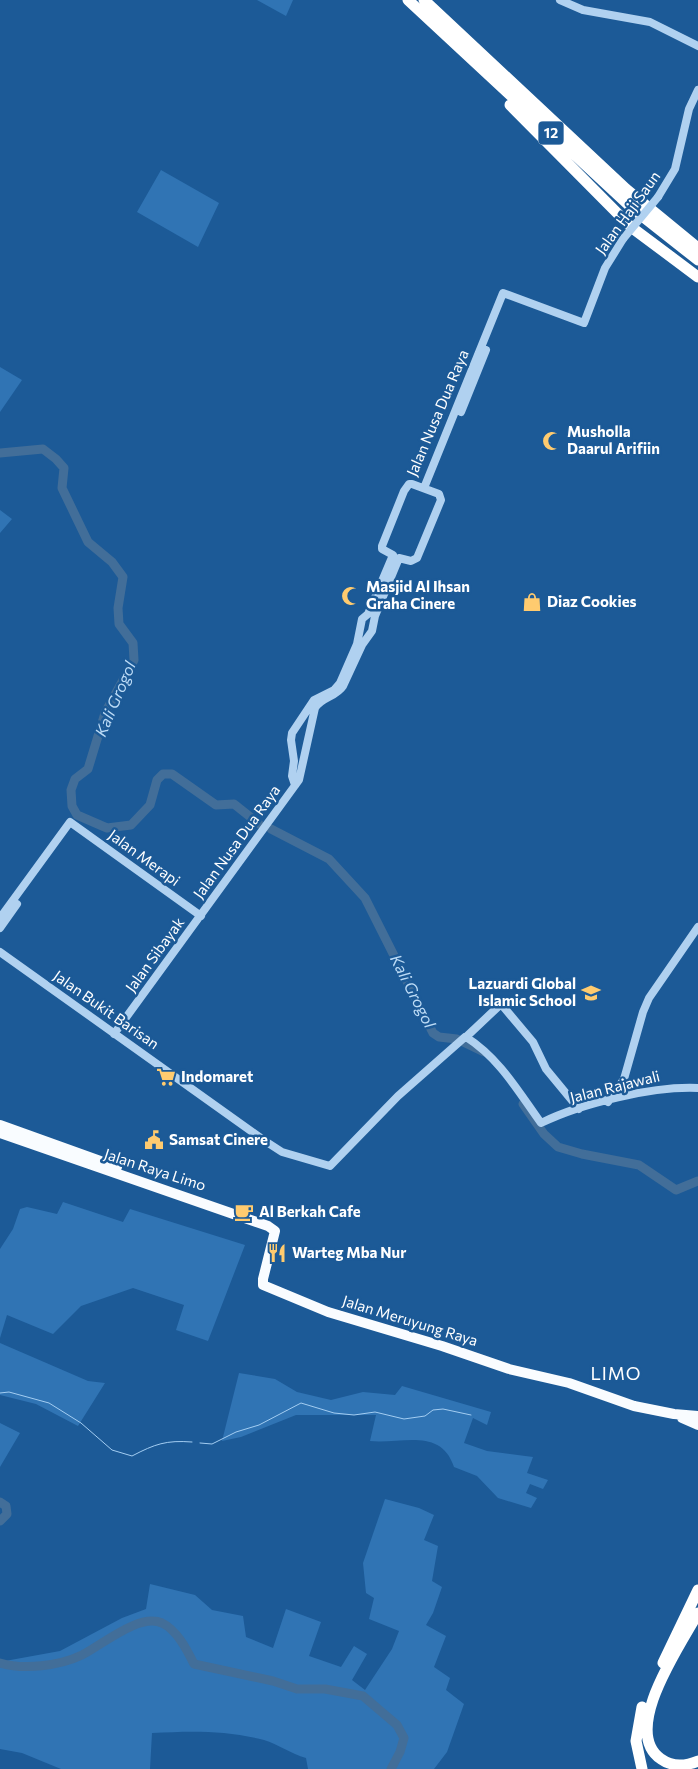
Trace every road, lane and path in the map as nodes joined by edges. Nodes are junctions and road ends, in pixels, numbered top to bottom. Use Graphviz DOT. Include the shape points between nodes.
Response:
graph roads {
  1 [pos="408,0"];
  2 [pos="424,0"];
  3 [pos="560,0"];
  4 [pos="698,46"];
  5 [pos="468,55"];
  6 [pos="698,90"];
  7 [pos="656,215"];
  8 [pos="698,239"];
  9 [pos="698,248"];
  10 [pos="698,260"];
  11 [pos="698,277"];
  12 [pos="505,293"];
  13 [pos="427,489"];
  14 [pos="396,556"];
  15 [pos="371,615"];
  16 [pos="360,644"];
  17 [pos="295,785"];
  18 [pos="72,824"];
  19 [pos="201,916"];
  20 [pos="0,918"];
  21 [pos="698,927"];
  22 [pos="0,928"];
  23 [pos="0,952"];
  24 [pos="114,1034"];
  25 [pos="462,1040"];
  26 [pos="624,1079"];
  27 [pos="698,1088"];
  28 [pos="628,1096"];
  29 [pos="608,1102"];
  30 [pos="579,1109"];
  31 [pos="0,1125"];
  32 [pos="0,1133"];
  33 [pos="122,1172"];
  34 [pos="207,1204"];
  35 [pos="674,1414"];
  36 [pos="698,1416"];
  37 [pos="698,1425"];
  38 [pos="698,1590"];
  39 [pos="698,1613"];
  40 [pos="698,1761"];
  41 [pos="642,1769"];
  1 -- 5 [label="highway, 12"];
  2 -- 7 [label="highway, 12"];
  3 -- 4 [label="street" via="583,10 650,22"];
  5 -- 10 [label="highway, 12" via="632,208"];
  5 -- 11 [label="highway" via="499,93 631,227"];
  6 -- 12 [label="street, Jalan Haji Saun, bridge" via="689,109 675,169 658,197 623,238 605,268 584,323"];
  7 -- 8 [label="highway"];
  7 -- 9 [label="highway, 12"];
  12 -- 13 [label="street, Jalan Nusa Dua Raya"];
  13 -- 14 [label="street, Jalan Nusa Dua Raya" via="439,494 441,500 417,558 411,561"];
  13 -- 14 [label="street, Jalan Nusa Dua Raya" via="412,484 404,491 382,546"];
  14 -- 15 [label="street, Jalan Nusa Dua Raya"];
  15 -- 16 [label="street, Jalan Nusa Dua Raya" via="372,632"];
  15 -- 16 [label="street, Jalan Nusa Dua Raya" via="364,616 360,625"];
  16 -- 17 [label="street, Jalan Nusa Dua Raya" via="339,692 319,702 315,708 302,768"];
  16 -- 17 [label="street, Jalan Nusa Dua Raya" via="340,683 334,690 314,700 292,733"];
  17 -- 19 [label="street, Jalan Nusa Dua Raya"];
  18 -- 19 [label="street, Jalan Merapi"];
  18 -- 20 [label="street"];
  18 -- 22 [label="street"];
  19 -- 24 [label="street, Jalan Sibayak"];
  21 -- 26 [label="street" via="649,998"];
  23 -- 24 [label="street, Jalan Bukit Barisan"];
  24 -- 25 [label="street, Jalan Bukit Barisan" via="276,1148 330,1166 398,1096"];
  25 -- 30 [label="street, Jalan Rajawali" via="490,1054 541,1123"];
  25 -- 30 [label="street" via="501,1004 533,1042 546,1069"];
  26 -- 28 [label="street"];
  26 -- 29 [label="street"];
  27 -- 28 [label="street, Jalan Rajawali" via="669,1087"];
  28 -- 29 [label="street, Jalan Rajawali"];
  29 -- 30 [label="street, Jalan Rajawali"];
  31 -- 33 [label="main road, Jalan Raya Limo"];
  32 -- 33 [label="main road, Jalan Raya Limo"];
  33 -- 34 [label="main road, Jalan Raya Limo" via="201,1197"];
  34 -- 35 [label="main road, Jalan Meruyung Raya" via="275,1231 263,1285 373,1327 527,1374 569,1383 634,1406"];
  35 -- 36 [label="main road, Jalan Meruyung Raya"];
  35 -- 37 [label="main road, Jalan Meruyung Raya"];
  38 -- 41 [label="highway" via="641,1712 636,1740"];
  39 -- 40 [label="highway" via="659,1685 646,1720 648,1742 662,1760 681,1765"];
}
